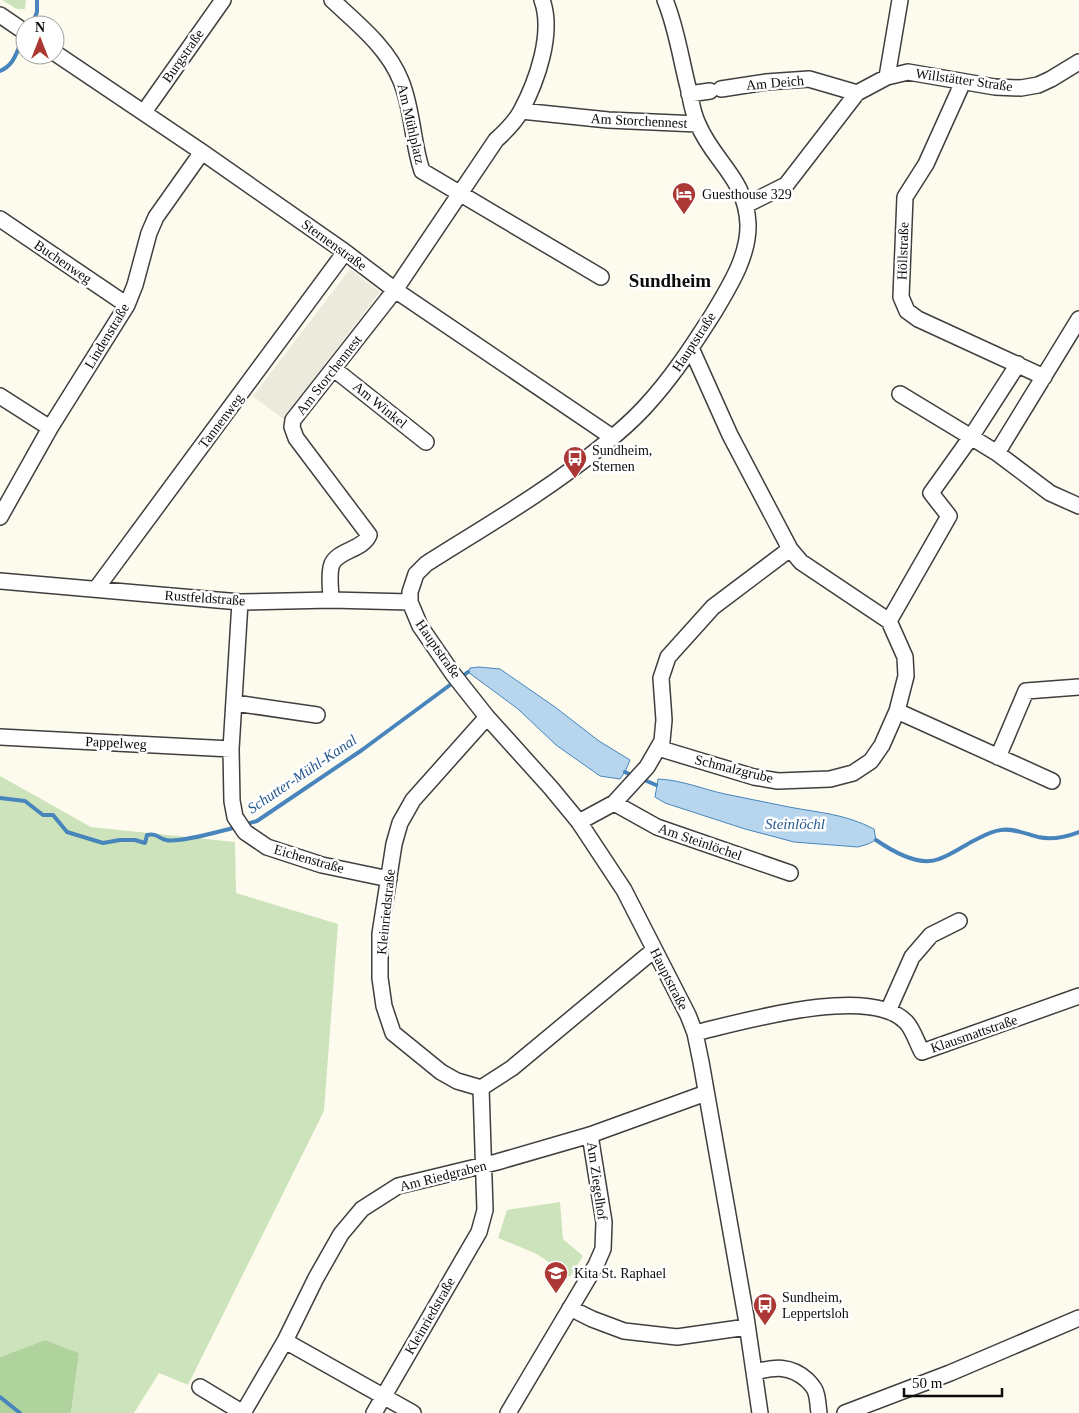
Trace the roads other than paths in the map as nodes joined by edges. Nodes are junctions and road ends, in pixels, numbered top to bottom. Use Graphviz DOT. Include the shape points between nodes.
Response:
graph roads {
  1 [pos="223,0"];
  2 [pos="332,0"];
  3 [pos="542,0"];
  4 [pos="665,0"];
  5 [pos="900,0"];
  6 [pos="0,15"];
  7 [pos="15,25"];
  8 [pos="65,59"];
  9 [pos="1079,62"];
  10 [pos="887,77"];
  11 [pos="963,82"];
  12 [pos="857,93"];
  13 [pos="690,94"];
  14 [pos="521,111"];
  15 [pos="144,112"];
  16 [pos="698,124"];
  17 [pos="202,152"];
  18 [pos="458,194"];
  19 [pos="746,205"];
  20 [pos="0,219"];
  21 [pos="345,252"];
  22 [pos="601,277"];
  23 [pos="395,290"];
  24 [pos="127,305"];
  25 [pos="1079,319"];
  26 [pos="691,348"];
  27 [pos="1018,364"];
  28 [pos="334,369"];
  29 [pos="1044,377"];
  30 [pos="900,394"];
  31 [pos="0,396"];
  32 [pos="50,428"];
  33 [pos="970,436"];
  34 [pos="612,437"];
  35 [pos="426,442"];
  36 [pos="997,453"];
  37 [pos="1079,506"];
  38 [pos="0,517"];
  39 [pos="790,549"];
  40 [pos="0,581"];
  41 [pos="96,589"];
  42 [pos="331,600"];
  43 [pos="240,602"];
  44 [pos="410,602"];
  45 [pos="889,621"];
  46 [pos="1079,687"];
  47 [pos="235,703"];
  48 [pos="897,711"];
  49 [pos="317,715"];
  50 [pos="487,717"];
  51 [pos="0,737"];
  52 [pos="658,748"];
  53 [pos="231,749"];
  54 [pos="998,757"];
  55 [pos="1052,782"];
  56 [pos="614,803"];
  57 [pos="579,822"];
  58 [pos="790,873"];
  59 [pos="389,879"];
  60 [pos="959,921"];
  61 [pos="654,950"];
  62 [pos="1079,996"];
  63 [pos="888,1011"];
  64 [pos="695,1033"];
  65 [pos="482,1088"];
  66 [pos="706,1093"];
  67 [pos="590,1136"];
  68 [pos="484,1165"];
  69 [pos="570,1308"];
  70 [pos="1079,1318"];
  71 [pos="747,1327"];
  72 [pos="285,1341"];
  73 [pos="755,1372"];
  74 [pos="200,1387"];
  75 [pos="384,1396"];
  76 [pos="243,1413"];
  77 [pos="374,1413"];
  78 [pos="413,1413"];
  79 [pos="508,1413"];
  80 [pos="760,1413"];
  81 [pos="819,1413"];
  82 [pos="845,1413"];
  1 -- 15 [label="street, Burgstraße"];
  2 -- 18 [label="street, Am Mühlplatz" via="370,36 402,82 422,171"];
  3 -- 14 [label="street, Am Storchennest" via="546,34 543,60"];
  4 -- 13 [label="street, Hauptstraße"];
  5 -- 10 [label="street"];
  6 -- 7 [label="street"];
  8 -- 15 [label="street, Sternenstraße"];
  9 -- 11 [label="street, Willstätter Straße" via="1044,82 1021,88"];
  10 -- 11 [label="street, Willstätter Straße" via="908,72"];
  10 -- 12 [label="street, Willstätter Straße"];
  11 -- 27 [label="street, Höllstraße" via="926,164 905,197 902,297 907,310 918,320"];
  12 -- 13 [label="street, Am Deich" via="809,79"];
  12 -- 19 [label="street, Willstätter Straße" via="786,185"];
  13 -- 16 [label="street, Hauptstraße"];
  14 -- 16 [label="street, Am Storchennest" via="608,120"];
  14 -- 18 [label="street, Am Storchennest"];
  15 -- 17 [label="street, Sternenstraße"];
  16 -- 19 [label="street, Hauptstraße" via="733,176"];
  17 -- 21 [label="street, Sternenstraße"];
  17 -- 24 [label="street, Lindenstraße" via="156,217 136,286"];
  18 -- 22 [label="street"];
  18 -- 23 [label="street, Am Storchennest"];
  19 -- 26 [label="street, Hauptstraße" via="748,240 742,257 733,280"];
  20 -- 24 [label="street, Buchenweg"];
  21 -- 23 [label="street, Sternenstraße"];
  21 -- 41 [label="street, Tannenweg"];
  23 -- 28 [label="street, Am Storchennest"];
  23 -- 34 [label="street, Sternenstraße"];
  24 -- 32 [label="street, Lindenstraße"];
  25 -- 29 [label="street"];
  26 -- 34 [label="street, Hauptstraße" via="644,408"];
  26 -- 39 [label="street" via="730,435"];
  27 -- 29 [label="street, Höllstraße"];
  27 -- 33 [label="street"];
  28 -- 35 [label="street, Am Winkel"];
  28 -- 42 [label="street, Am Storchennest" via="293,420 292,427 296,438 369,535 367,540 333,562 330,569"];
  29 -- 36 [label="street"];
  30 -- 33 [label="street"];
  31 -- 32 [label="street"];
  32 -- 38 [label="street, Lindenstraße"];
  33 -- 36 [label="street"];
  33 -- 45 [label="street" via="931,493 948,516"];
  34 -- 44 [label="street, Hauptstraße" via="551,485 426,564 416,574"];
  36 -- 37 [label="street" via="1050,493"];
  39 -- 45 [label="street" via="801,562"];
  39 -- 52 [label="street" via="713,607 668,657 660,678 664,720"];
  40 -- 41 [label="street, Rustfeldstraße"];
  41 -- 43 [label="street, Rustfeldstraße"];
  42 -- 43 [label="street, Rustfeldstraße"];
  42 -- 44 [label="street, Rustfeldstraße"];
  43 -- 47 [label="street, Eichenstraße"];
  44 -- 50 [label="street, Hauptstraße" via="424,634"];
  45 -- 48 [label="street, Schmalzgrube" via="905,656 906,676"];
  46 -- 54 [label="street" via="1026,691"];
  47 -- 49 [label="street"];
  47 -- 53 [label="street, Eichenstraße"];
  48 -- 52 [label="street, Schmalzgrube" via="871,761 853,773 830,779 778,781 754,777"];
  48 -- 54 [label="street"];
  50 -- 57 [label="street, Hauptstraße"];
  50 -- 59 [label="street, Kleinriedstraße" via="413,800 400,823"];
  51 -- 53 [label="street, Pappelweg"];
  52 -- 56 [label="street" via="648,767"];
  53 -- 59 [label="street, Eichenstraße" via="232,801 235,817 245,832 268,847 295,856"];
  54 -- 55 [label="street"];
  56 -- 57 [label="street"];
  56 -- 58 [label="street, Am Steinlöchel" via="657,828"];
  57 -- 61 [label="street, Hauptstraße" via="624,890"];
  59 -- 65 [label="street, Kleinriedstraße" via="380,934 380,978 384,1006 393,1033 441,1072"];
  60 -- 63 [label="street" via="931,935 912,957"];
  61 -- 64 [label="street, Hauptstraße"];
  61 -- 65 [label="street" via="512,1068"];
  62 -- 63 [label="street, Klausmattstraße" via="922,1052 906,1022"];
  63 -- 64 [label="street, Klausmattstraße" via="836,1005"];
  64 -- 66 [label="street, Hauptstraße"];
  65 -- 68 [label="street, Kleinriedstraße"];
  66 -- 67 [label="street, Am Ziegelhof"];
  66 -- 71 [label="street, Hauptstraße"];
  67 -- 68 [label="street, Am Riedgraben"];
  67 -- 69 [label="street, Am Ziegelhof" via="604,1222 603,1249"];
  68 -- 72 [label="street, Am Riedgraben" via="398,1186 362,1209 341,1234"];
  68 -- 75 [label="street, Kleinriedstraße" via="485,1210 480,1232"];
  69 -- 71 [label="street" via="624,1331 677,1337"];
  69 -- 79 [label="street, Am Ziegelhof"];
  70 -- 82 [label="street"];
  71 -- 73 [label="street, Hauptstraße"];
  72 -- 75 [label="street"];
  72 -- 76 [label="street, Am Riedgraben"];
  73 -- 80 [label="street, Hauptstraße"];
  73 -- 81 [label="street" via="784,1368 799,1373 816,1393"];
  74 -- 76 [label="street, Am Riedgraben"];
  75 -- 77 [label="street, Kleinriedstraße"];
  75 -- 78 [label="street"];
}
